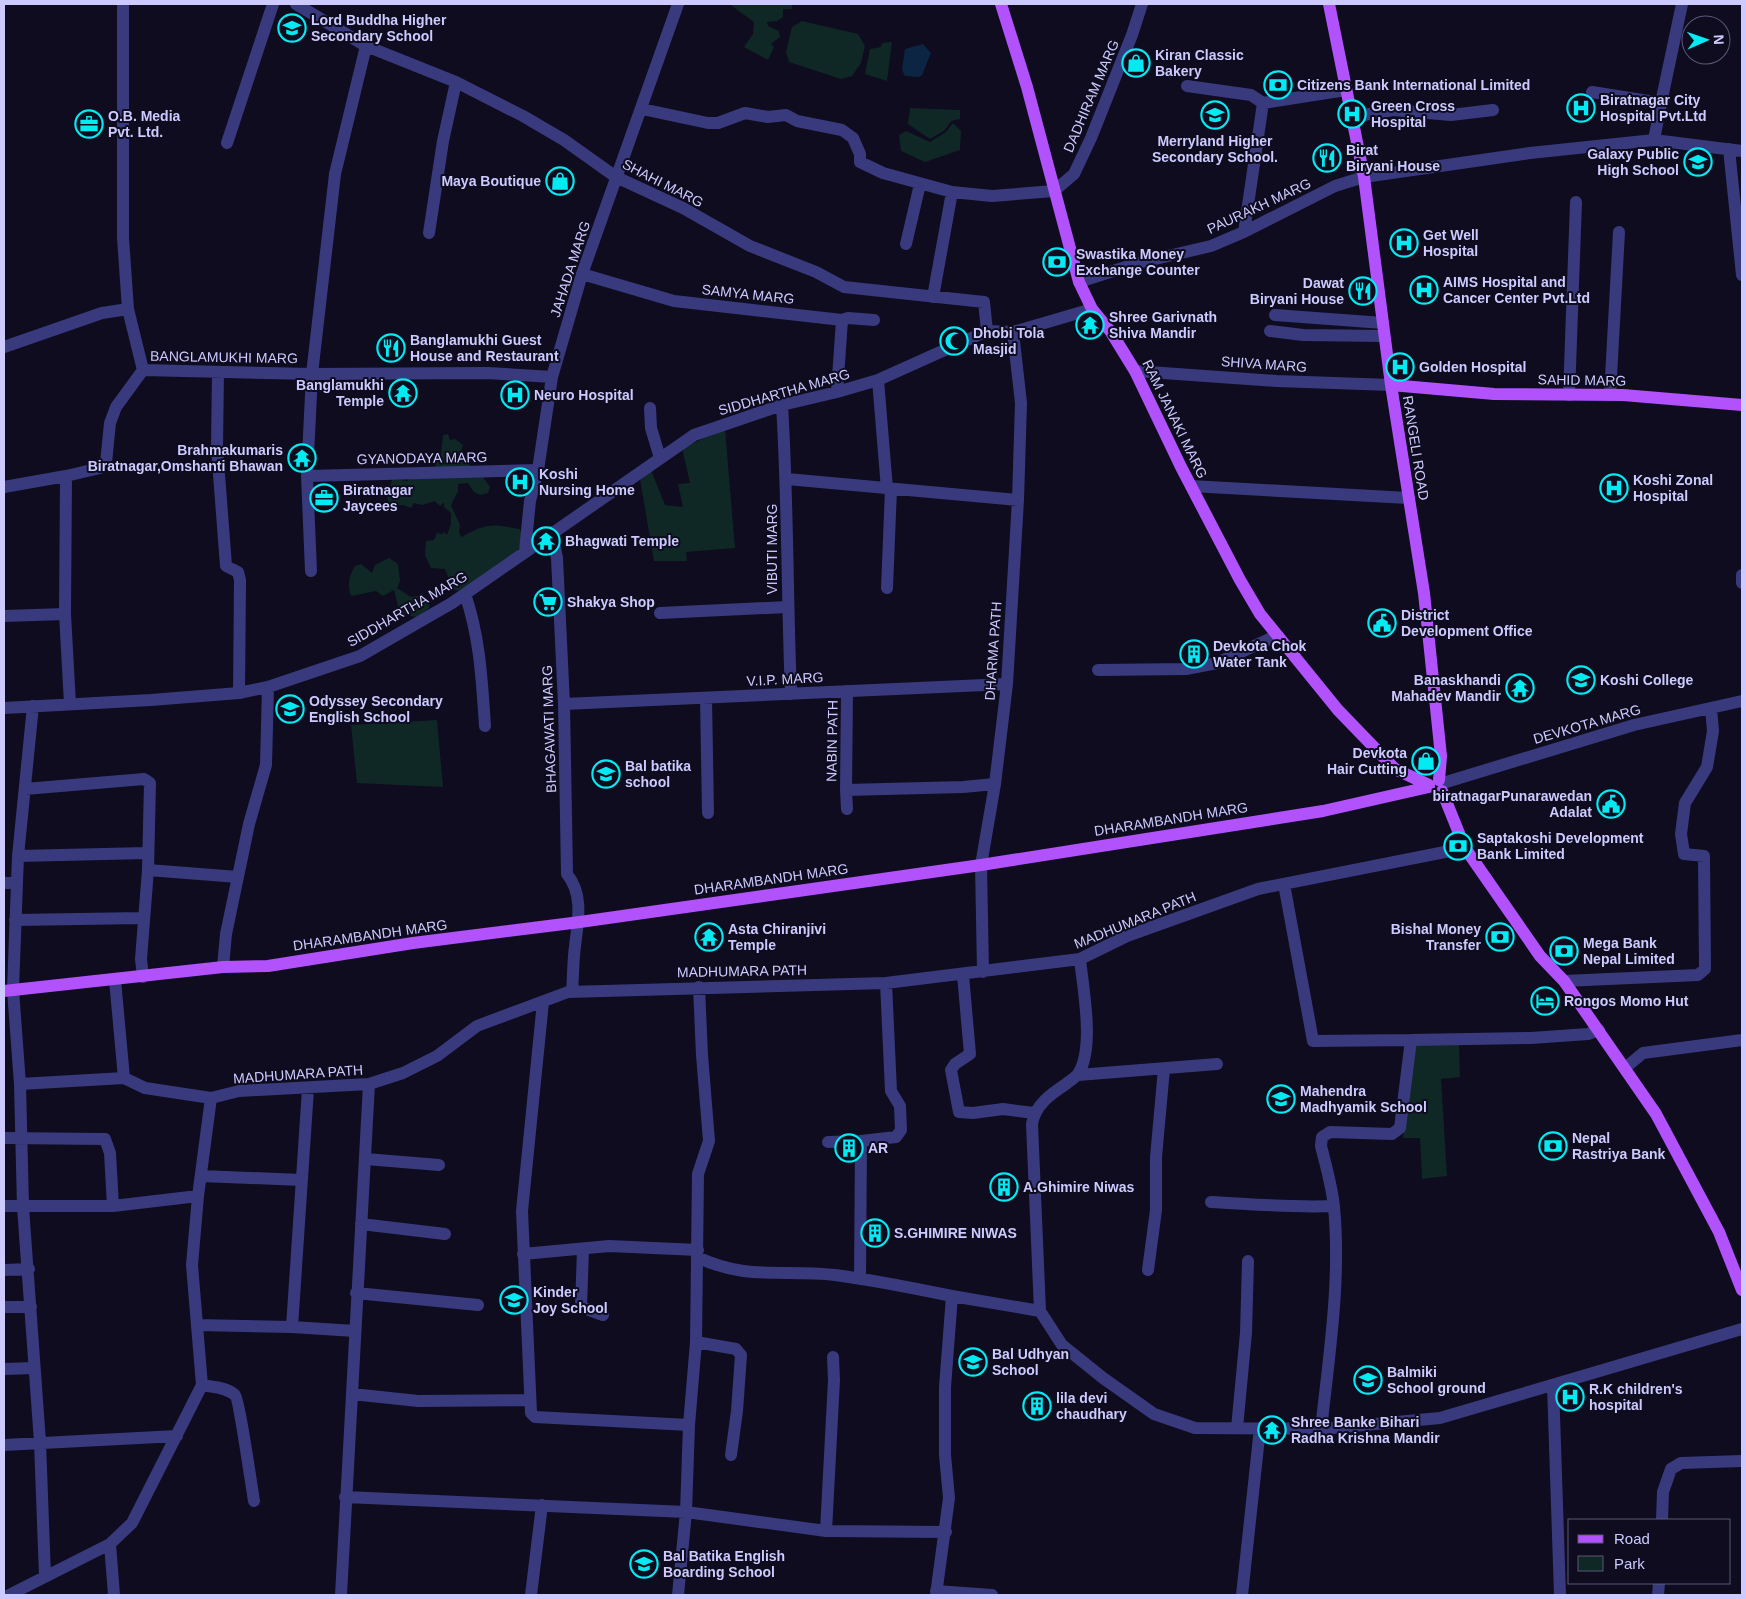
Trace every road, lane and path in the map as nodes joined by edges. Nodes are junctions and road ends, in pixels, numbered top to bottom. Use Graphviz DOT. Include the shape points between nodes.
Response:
graph roads {
  1 [pos="123,4"];
  2 [pos="273,4"];
  3 [pos="296,4"];
  4 [pos="678,4"];
  5 [pos="1000,4"];
  6 [pos="1142,4"];
  7 [pos="1329,4"];
  8 [pos="1682,4"];
  9 [pos="366,46"];
  10 [pos="456,82"];
  11 [pos="1187,86"];
  12 [pos="1346,90"];
  13 [pos="1592,92"];
  14 [pos="1262,103"];
  15 [pos="1661,103"];
  16 [pos="642,109"];
  17 [pos="1493,110"];
  18 [pos="1352,117"];
  19 [pos="1654,140"];
  20 [pos="227,143"];
  21 [pos="1736,150"];
  22 [pos="1364,176"];
  23 [pos="616,177"];
  24 [pos="920,184"];
  25 [pos="1054,191"];
  26 [pos="952,192"];
  27 [pos="1576,202"];
  28 [pos="1244,232"];
  29 [pos="1619,232"];
  30 [pos="429,233"];
  31 [pos="906,244"];
  32 [pos="582,274"];
  33 [pos="1742,275"];
  34 [pos="1079,282"];
  35 [pos="933,297"];
  36 [pos="128,309"];
  37 [pos="1092,309"];
  38 [pos="1275,315"];
  39 [pos="1299,317"];
  40 [pos="842,320"];
  41 [pos="874,320"];
  42 [pos="1383,330"];
  43 [pos="986,331"];
  44 [pos="1270,331"];
  45 [pos="1013,332"];
  46 [pos="1298,335"];
  47 [pos="4,347"];
  48 [pos="143,370"];
  49 [pos="1135,371"];
  50 [pos="218,372"];
  51 [pos="312,374"];
  52 [pos="552,377"];
  53 [pos="878,380"];
  54 [pos="1390,385"];
  55 [pos="837,392"];
  56 [pos="1569,395"];
  57 [pos="1610,395"];
  58 [pos="782,405"];
  59 [pos="1742,405"];
  60 [pos="650,408"];
  61 [pos="660,458"];
  62 [pos="538,470"];
  63 [pos="66,476"];
  64 [pos="307,476"];
  65 [pos="787,479"];
  66 [pos="1191,486"];
  67 [pos="4,487"];
  68 [pos="889,489"];
  69 [pos="1408,498"];
  70 [pos="1018,500"];
  71 [pos="552,532"];
  72 [pos="525,551"];
  73 [pos="311,571"];
  74 [pos="1742,575"];
  75 [pos="1742,583"];
  76 [pos="887,588"];
  77 [pos="465,594"];
  78 [pos="787,607"];
  79 [pos="660,613"];
  80 [pos="65,614"];
  81 [pos="4,616"];
  82 [pos="1276,636"];
  83 [pos="1098,670"];
  84 [pos="1007,684"];
  85 [pos="268,687"];
  86 [pos="847,691"];
  87 [pos="240,692"];
  88 [pos="791,694"];
  89 [pos="706,698"];
  90 [pos="1742,701"];
  91 [pos="70,704"];
  92 [pos="564,704"];
  93 [pos="33,706"];
  94 [pos="4,708"];
  95 [pos="1711,708"];
  96 [pos="485,726"];
  97 [pos="996,784"];
  98 [pos="1436,785"];
  99 [pos="25,789"];
  100 [pos="846,790"];
  101 [pos="847,810"];
  102 [pos="708,813"];
  103 [pos="1465,848"];
  104 [pos="147,853"];
  105 [pos="18,856"];
  106 [pos="981,865"];
  107 [pos="148,870"];
  108 [pos="238,877"];
  109 [pos="10,883"];
  110 [pos="1284,884"];
  111 [pos="143,918"];
  112 [pos="15,920"];
  113 [pos="580,922"];
  114 [pos="1080,960"];
  115 [pos="223,967"];
  116 [pos="983,972"];
  117 [pos="963,975"];
  118 [pos="143,977"];
  119 [pos="115,980"];
  120 [pos="1564,981"];
  121 [pos="886,983"];
  122 [pos="699,987"];
  123 [pos="8,990"];
  124 [pos="572,992"];
  125 [pos="543,1002"];
  126 [pos="1599,1030"];
  127 [pos="1411,1040"];
  128 [pos="1742,1040"];
  129 [pos="1217,1064"];
  130 [pos="1625,1068"];
  131 [pos="1164,1069"];
  132 [pos="1078,1075"];
  133 [pos="124,1078"];
  134 [pos="20,1084"];
  135 [pos="369,1084"];
  136 [pos="308,1089"];
  137 [pos="211,1098"];
  138 [pos="1034,1113"];
  139 [pos="4,1138"];
  140 [pos="21,1138"];
  141 [pos="861,1141"];
  142 [pos="828,1142"];
  143 [pos="366,1158"];
  144 [pos="439,1165"];
  145 [pos="201,1176"];
  146 [pos="302,1180"];
  147 [pos="198,1196"];
  148 [pos="1211,1202"];
  149 [pos="4,1206"];
  150 [pos="113,1206"];
  151 [pos="1334,1206"];
  152 [pos="23,1207"];
  153 [pos="361,1224"];
  154 [pos="445,1234"];
  155 [pos="583,1249"];
  156 [pos="697,1253"];
  157 [pos="523,1254"];
  158 [pos="1248,1261"];
  159 [pos="29,1269"];
  160 [pos="4,1270"];
  161 [pos="1148,1270"];
  162 [pos="860,1279"];
  163 [pos="1742,1290"];
  164 [pos="356,1293"];
  165 [pos="952,1296"];
  166 [pos="478,1305"];
  167 [pos="4,1307"];
  168 [pos="31,1307"];
  169 [pos="1040,1311"];
  170 [pos="603,1315"];
  171 [pos="197,1325"];
  172 [pos="292,1327"];
  173 [pos="1742,1329"];
  174 [pos="355,1331"];
  175 [pos="696,1342"];
  176 [pos="833,1357"];
  177 [pos="34,1368"];
  178 [pos="4,1369"];
  179 [pos="202,1385"];
  180 [pos="1553,1385"];
  181 [pos="352,1394"];
  182 [pos="529,1400"];
  183 [pos="688,1425"];
  184 [pos="1237,1428"];
  185 [pos="1260,1428"];
  186 [pos="1321,1429"];
  187 [pos="177,1436"];
  188 [pos="40,1442"];
  189 [pos="4,1445"];
  190 [pos="731,1455"];
  191 [pos="1742,1461"];
  192 [pos="345,1497"];
  193 [pos="254,1502"];
  194 [pos="542,1505"];
  195 [pos="686,1512"];
  196 [pos="1662,1519"];
  197 [pos="826,1532"];
  198 [pos="946,1532"];
  199 [pos="110,1544"];
  200 [pos="45,1576"];
  201 [pos="936,1593"];
  202 [pos="9,1595"];
  203 [pos="114,1595"];
  204 [pos="341,1595"];
  205 [pos="530,1595"];
  206 [pos="678,1595"];
  207 [pos="992,1595"];
  208 [pos="1242,1595"];
  209 [pos="1560,1595"];
  1 -- 36 [label="street, BANGLAMUKHI MARG" via="123,238"];
  2 -- 20 [label="street"];
  3 -- 9 [label="street, SHAHI MARG"];
  4 -- 16 [label="street, JAHADA MARG"];
  5 -- 25 [label="main road, RAM JANAKI MARG" via="1027,87"];
  6 -- 25 [label="street, DADHIRAM MARG" via="1091,138 1074,174"];
  7 -- 12 [label="main road, RANGELI ROAD"];
  8 -- 15 [label="street"];
  9 -- 10 [label="street, SHAHI MARG"];
  9 -- 51 [label="street" via="336,174"];
  10 -- 23 [label="street, SHAHI MARG" via="564,140"];
  10 -- 30 [label="street"];
  11 -- 14 [label="street" via="1251,95"];
  12 -- 14 [label="street"];
  12 -- 18 [label="main road, RANGELI ROAD"];
  13 -- 15 [label="street"];
  14 -- 28 [label="street"];
  15 -- 19 [label="street"];
  16 -- 23 [label="street, JAHADA MARG"];
  16 -- 24 [label="street" via="708,123 718,123 745,113 768,117 786,115 798,121 842,130 853,138 860,162"];
  17 -- 18 [label="street" via="1451,114 1393,110"];
  18 -- 22 [label="main road, RANGELI ROAD"];
  19 -- 21 [label="street, PAURAKH MARG"];
  19 -- 22 [label="street, PAURAKH MARG"];
  21 -- 33 [label="street"];
  22 -- 28 [label="street, PAURAKH MARG" via="1335,186"];
  22 -- 42 [label="main road, RANGELI ROAD"];
  23 -- 32 [label="street, JAHADA MARG"];
  23 -- 35 [label="street, SHAHI MARG" via="683,208 750,246 816,272 844,287"];
  24 -- 26 [label="street"];
  24 -- 31 [label="street"];
  25 -- 26 [label="street" via="992,196"];
  25 -- 34 [label="main road, RAM JANAKI MARG"];
  26 -- 35 [label="street"];
  27 -- 56 [label="street"];
  28 -- 34 [label="street, PAURAKH MARG" via="1211,246"];
  29 -- 57 [label="street"];
  32 -- 40 [label="street, SAMYA MARG" via="674,301"];
  32 -- 52 [label="street, JAHADA MARG"];
  34 -- 37 [label="main road, RAM JANAKI MARG"];
  35 -- 43 [label="street, SHAHI MARG" via="984,302"];
  36 -- 47 [label="street" via="102,313"];
  36 -- 48 [label="street, BANGLAMUKHI MARG"];
  37 -- 45 [label="street, SIDDHARTHA MARG"];
  37 -- 49 [label="main road, RAM JANAKI MARG" via="1111,332"];
  38 -- 39 [label="street"];
  39 -- 42 [label="street"];
  39 -- 46 [label="street"];
  40 -- 41 [label="street, SAMYA MARG"];
  40 -- 55 [label="street"];
  42 -- 46 [label="street"];
  42 -- 54 [label="main road, RANGELI ROAD"];
  43 -- 45 [label="street, SIDDHARTHA MARG"];
  43 -- 53 [label="street, SIDDHARTHA MARG"];
  44 -- 46 [label="street"];
  45 -- 70 [label="street, DHARMA PATH" via="1021,403"];
  48 -- 50 [label="street, BANGLAMUKHI MARG"];
  48 -- 63 [label="street" via="116,407 110,423 106,463 100,468"];
  49 -- 54 [label="street, SHIVA MARG"];
  49 -- 66 [label="main road, RAM JANAKI MARG"];
  50 -- 51 [label="street, BANGLAMUKHI MARG"];
  50 -- 87 [label="street" via="218,448 226,566 238,572 240,580"];
  51 -- 52 [label="street, BANGLAMUKHI MARG" via="488,372"];
  51 -- 64 [label="street"];
  52 -- 62 [label="street, JAHADA MARG"];
  53 -- 55 [label="street, SIDDHARTHA MARG"];
  53 -- 68 [label="street"];
  54 -- 56 [label="main road, SAHID MARG" via="1494,394"];
  54 -- 69 [label="main road, RANGELI ROAD"];
  55 -- 58 [label="street, SIDDHARTHA MARG"];
  56 -- 57 [label="main road, SAHID MARG"];
  57 -- 59 [label="main road, SAHID MARG"];
  58 -- 61 [label="street, SIDDHARTHA MARG" via="694,434"];
  58 -- 65 [label="street, VIBUTI MARG"];
  60 -- 61 [label="street" via="651,428"];
  61 -- 71 [label="street, SIDDHARTHA MARG"];
  62 -- 64 [label="street, GYANODAYA MARG"];
  62 -- 72 [label="street, JAHADA MARG" via="530,501"];
  63 -- 67 [label="street"];
  63 -- 80 [label="street"];
  64 -- 73 [label="street"];
  65 -- 68 [label="street"];
  65 -- 78 [label="street, VIBUTI MARG"];
  66 -- 69 [label="street"];
  66 -- 82 [label="main road, RAM JANAKI MARG" via="1240,580"];
  68 -- 70 [label="street"];
  68 -- 76 [label="street"];
  69 -- 98 [label="main road, RANGELI ROAD" via="1424,593 1441,756"];
  70 -- 84 [label="street, DHARMA PATH"];
  71 -- 72 [label="street, SIDDHARTHA MARG"];
  71 -- 92 [label="street, BHAGAWATI MARG" via="557,558"];
  72 -- 77 [label="street, SIDDHARTHA MARG"];
  74 -- 75 [label="street"];
  77 -- 85 [label="street, SIDDHARTHA MARG" via="360,656"];
  77 -- 96 [label="street" via="480,663"];
  78 -- 79 [label="street"];
  78 -- 88 [label="street, VIBUTI MARG"];
  80 -- 81 [label="street"];
  80 -- 91 [label="street"];
  82 -- 83 [label="street" via="1217,663 1186,669"];
  82 -- 98 [label="main road, RAM JANAKI MARG" via="1338,710 1395,769"];
  84 -- 86 [label="street, V.I.P. MARG"];
  84 -- 97 [label="street, DHARMA PATH"];
  85 -- 87 [label="street, SIDDHARTHA MARG"];
  85 -- 108 [label="street" via="266,766"];
  86 -- 88 [label="street, V.I.P. MARG"];
  86 -- 100 [label="street, NABIN PATH"];
  87 -- 91 [label="street, SIDDHARTHA MARG"];
  88 -- 89 [label="street, V.I.P. MARG"];
  89 -- 92 [label="street, V.I.P. MARG"];
  89 -- 102 [label="street"];
  90 -- 95 [label="street, DEVKOTA MARG"];
  91 -- 93 [label="street, SIDDHARTHA MARG"];
  92 -- 113 [label="street, BHAGAWATI MARG" via="568,874 575,883"];
  93 -- 94 [label="street, SIDDHARTHA MARG"];
  93 -- 99 [label="street"];
  95 -- 98 [label="street, DEVKOTA MARG" via="1634,725"];
  95 -- 120 [label="street" via="1712,731 1707,767 1685,803 1681,834 1684,854 1704,856 1705,969 1698,975"];
  97 -- 100 [label="street, NABIN PATH"];
  97 -- 106 [label="street, DHARMA PATH"];
  98 -- 103 [label="main road"];
  98 -- 106 [label="main road, DHARAMBANDH MARG" via="1323,811"];
  99 -- 104 [label="street" via="144,779 152,789"];
  99 -- 105 [label="street"];
  100 -- 101 [label="street, NABIN PATH"];
  103 -- 110 [label="street, MADHUMARA PATH"];
  103 -- 120 [label="main road" via="1540,956"];
  104 -- 105 [label="street"];
  104 -- 107 [label="street"];
  105 -- 109 [label="street"];
  106 -- 113 [label="main road, DHARAMBANDH MARG"];
  106 -- 116 [label="street, DHARMA PATH"];
  107 -- 108 [label="street"];
  107 -- 111 [label="street"];
  108 -- 115 [label="street"];
  109 -- 112 [label="street"];
  110 -- 114 [label="street, MADHUMARA PATH" via="1258,889 1127,936"];
  110 -- 127 [label="street" via="1313,1040"];
  111 -- 112 [label="street"];
  111 -- 118 [label="street"];
  112 -- 123 [label="street"];
  113 -- 115 [label="main road, DHARAMBANDH MARG" via="413,943 268,966"];
  113 -- 124 [label="street, BHAGAWATI MARG"];
  114 -- 116 [label="street, MADHUMARA PATH"];
  114 -- 132 [label="street" via="1086,1011 1086,1053"];
  115 -- 118 [label="main road, DHARAMBANDH MARG"];
  116 -- 117 [label="street, MADHUMARA PATH"];
  117 -- 121 [label="street, MADHUMARA PATH"];
  117 -- 138 [label="street" via="970,1054 951,1070 960,1112 1004,1109"];
  118 -- 119 [label="main road, DHARAMBANDH MARG"];
  119 -- 123 [label="main road, DHARAMBANDH MARG"];
  119 -- 133 [label="street"];
  120 -- 126 [label="main road"];
  121 -- 122 [label="street, MADHUMARA PATH"];
  121 -- 141 [label="street" via="891,1091 900,1106 901,1130 896,1137"];
  122 -- 124 [label="street, MADHUMARA PATH"];
  122 -- 156 [label="street" via="709,1141 698,1174"];
  123 -- 134 [label="street"];
  124 -- 125 [label="street, MADHUMARA PATH"];
  125 -- 135 [label="street, MADHUMARA PATH" via="477,1026 437,1056 403,1073"];
  125 -- 157 [label="street" via="522,1211"];
  126 -- 127 [label="street" via="1588,1034 1531,1038"];
  126 -- 130 [label="main road"];
  127 -- 151 [label="street" via="1400,1128 1392,1134 1330,1132 1322,1137 1321,1146"];
  128 -- 130 [label="street" via="1643,1053"];
  129 -- 131 [label="street"];
  130 -- 163 [label="main road" via="1675,1147 1719,1232"];
  131 -- 132 [label="street"];
  131 -- 161 [label="street" via="1156,1156 1156,1210"];
  132 -- 138 [label="street" via="1051,1094"];
  133 -- 134 [label="street"];
  133 -- 137 [label="street, MADHUMARA PATH" via="145,1088"];
  134 -- 140 [label="street"];
  135 -- 136 [label="street, MADHUMARA PATH"];
  135 -- 143 [label="street"];
  136 -- 137 [label="street, MADHUMARA PATH" via="239,1091"];
  136 -- 146 [label="street"];
  137 -- 145 [label="street"];
  138 -- 169 [label="street" via="1033,1166"];
  139 -- 140 [label="street"];
  140 -- 150 [label="street" via="106,1139 110,1153"];
  140 -- 152 [label="street"];
  141 -- 142 [label="street"];
  141 -- 162 [label="street"];
  143 -- 144 [label="street"];
  143 -- 153 [label="street"];
  145 -- 146 [label="street"];
  145 -- 147 [label="street"];
  146 -- 172 [label="street"];
  147 -- 150 [label="street"];
  147 -- 171 [label="street" via="192,1265"];
  148 -- 151 [label="street" via="1269,1203 1297,1208"];
  149 -- 152 [label="street"];
  150 -- 152 [label="street"];
  151 -- 186 [label="street" via="1335,1263"];
  152 -- 159 [label="street"];
  153 -- 154 [label="street"];
  153 -- 164 [label="street"];
  155 -- 156 [label="street" via="609,1246"];
  155 -- 157 [label="street"];
  155 -- 170 [label="street" via="581,1307"];
  156 -- 162 [label="street" via="722,1268 762,1275 798,1272"];
  156 -- 175 [label="street"];
  157 -- 182 [label="street"];
  158 -- 184 [label="street" via="1246,1333"];
  159 -- 160 [label="street"];
  159 -- 168 [label="street"];
  162 -- 165 [label="street"];
  164 -- 166 [label="street"];
  164 -- 174 [label="street"];
  165 -- 169 [label="street"];
  165 -- 198 [label="street" via="945,1387 949,1498"];
  167 -- 168 [label="street"];
  168 -- 177 [label="street"];
  169 -- 184 [label="street" via="1062,1345 1154,1414 1195,1428"];
  171 -- 172 [label="street"];
  171 -- 179 [label="street"];
  172 -- 174 [label="street"];
  173 -- 180 [label="street"];
  174 -- 181 [label="street"];
  175 -- 183 [label="street"];
  175 -- 190 [label="street" via="736,1349 741,1355 738,1411"];
  176 -- 197 [label="street"];
  177 -- 178 [label="street"];
  177 -- 188 [label="street"];
  179 -- 187 [label="street"];
  179 -- 193 [label="street" via="226,1389 235,1395"];
  180 -- 186 [label="street" via="1440,1418"];
  180 -- 209 [label="street"];
  181 -- 182 [label="street" via="418,1401"];
  181 -- 192 [label="street"];
  182 -- 183 [label="street" via="535,1417"];
  183 -- 195 [label="street"];
  184 -- 185 [label="street"];
  185 -- 186 [label="street"];
  185 -- 208 [label="street"];
  187 -- 188 [label="street"];
  187 -- 199 [label="street" via="132,1522"];
  188 -- 189 [label="street"];
  188 -- 200 [label="street"];
  191 -- 196 [label="street" via="1681,1463 1671,1469 1663,1492"];
  192 -- 194 [label="street"];
  192 -- 204 [label="street"];
  194 -- 195 [label="street"];
  194 -- 205 [label="street"];
  195 -- 197 [label="street"];
  195 -- 206 [label="street"];
  197 -- 198 [label="street"];
  198 -- 201 [label="street"];
  199 -- 200 [label="street"];
  199 -- 203 [label="street"];
  200 -- 202 [label="street"];
  201 -- 207 [label="street"];
}
